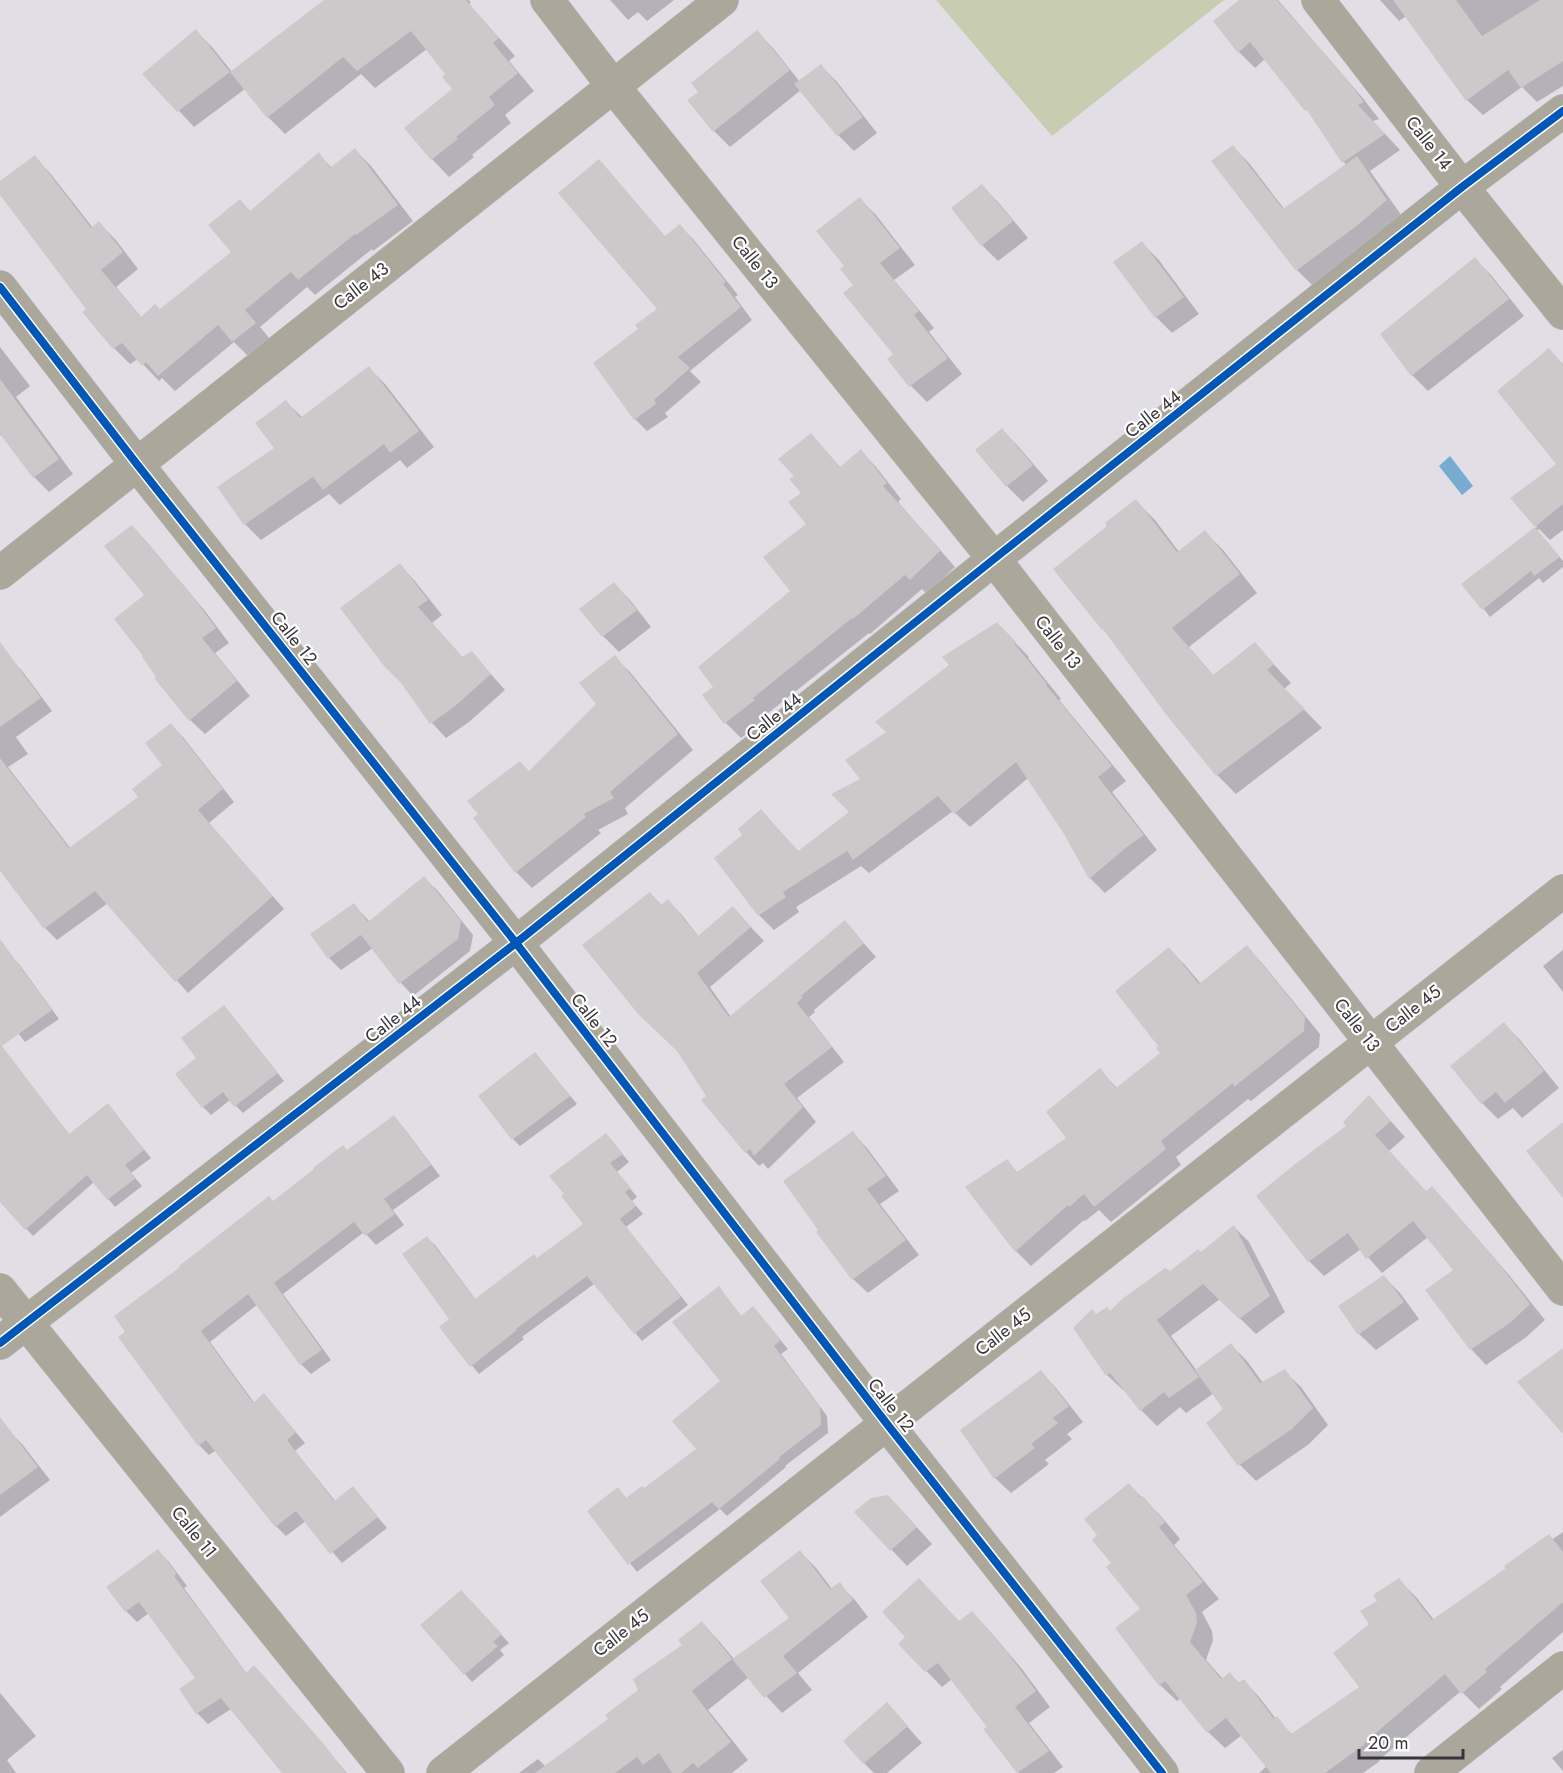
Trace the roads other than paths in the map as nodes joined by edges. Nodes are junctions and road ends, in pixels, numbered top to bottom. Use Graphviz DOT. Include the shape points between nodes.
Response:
graph roads {
  1 [pos="547,0"];
  2 [pos="723,0"];
  3 [pos="1318,0"];
  4 [pos="613,86"];
  5 [pos="1563,111"];
  6 [pos="1462,187"];
  7 [pos="0,287"];
  8 [pos="1563,313"];
  9 [pos="136,463"];
  10 [pos="994,559"];
  11 [pos="0,573"];
  12 [pos="1563,891"];
  13 [pos="516,943"];
  14 [pos="1370,1042"];
  15 [pos="1563,1289"];
  16 [pos="0,1290"];
  17 [pos="26,1323"];
  18 [pos="0,1343"];
  19 [pos="887,1424"];
  20 [pos="1563,1668"];
  21 [pos="388,1773"];
  22 [pos="443,1773"];
  23 [pos="1162,1773"];
  24 [pos="1431,1773"];
  1 -- 4 [label="street, Calle 13"];
  2 -- 4 [label="street, Calle 43"];
  3 -- 6 [label="street, Calle 14"];
  4 -- 9 [label="street, Calle 43"];
  4 -- 10 [label="street, Calle 13"];
  5 -- 6 [label="street, Calle 44"];
  6 -- 8 [label="street, Calle 14"];
  6 -- 10 [label="street, Calle 44"];
  7 -- 9 [label="street, Calle 12"];
  9 -- 11 [label="street, Calle 43"];
  9 -- 13 [label="street, Calle 12"];
  10 -- 13 [label="street, Calle 44"];
  10 -- 14 [label="street, Calle 13"];
  12 -- 14 [label="street, Calle 45"];
  13 -- 17 [label="street, Calle 44"];
  13 -- 19 [label="street, Calle 12"];
  14 -- 15 [label="street, Calle 13"];
  14 -- 19 [label="street, Calle 45"];
  16 -- 17 [label="street, Calle 11"];
  17 -- 18 [label="street, Calle 44"];
  17 -- 21 [label="street, Calle 11"];
  19 -- 22 [label="street, Calle 45"];
  19 -- 23 [label="street, Calle 12"];
  20 -- 24 [label="street"];
}
